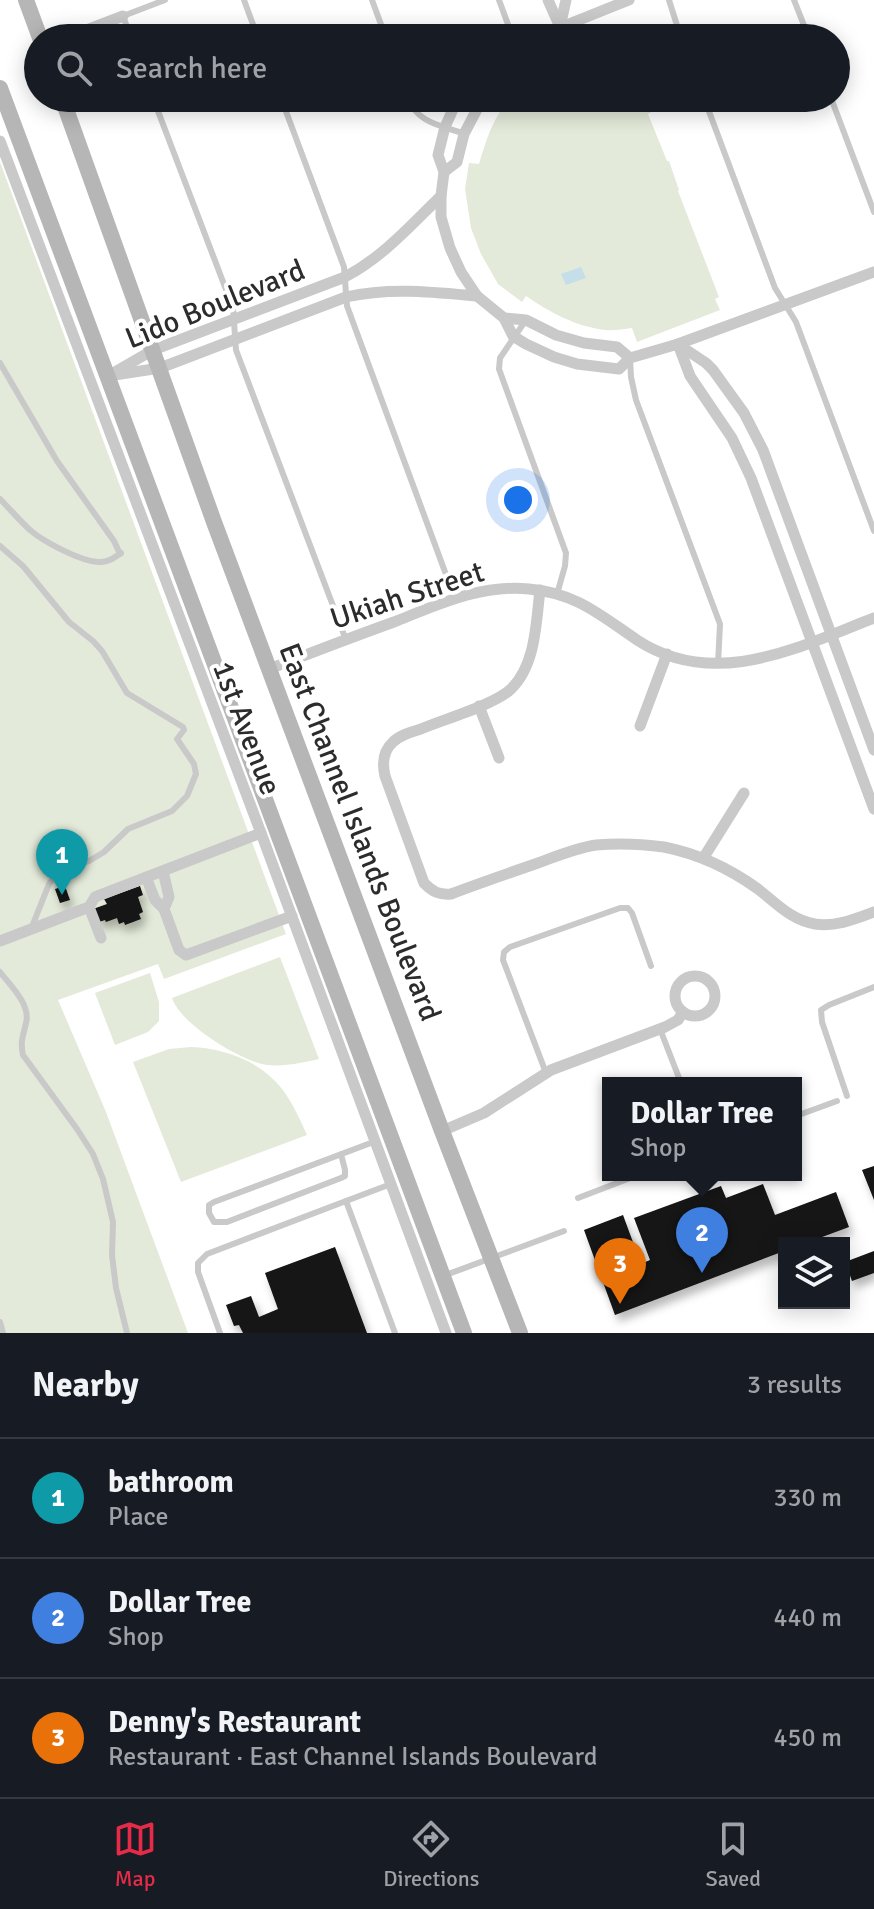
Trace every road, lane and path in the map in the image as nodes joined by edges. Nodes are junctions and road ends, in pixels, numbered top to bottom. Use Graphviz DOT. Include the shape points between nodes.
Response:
graph roads {
  1 [pos="165,0"];
  2 [pos="244,0"];
  3 [pos="372,0"];
  4 [pos="499,0"];
  5 [pos="548,0"];
  6 [pos="566,0"];
  7 [pos="629,0"];
  8 [pos="669,0"];
  9 [pos="794,0"];
  10 [pos="31,2"];
  11 [pos="123,16"];
  12 [pos="36,24"];
  13 [pos="102,24"];
  14 [pos="126,24"];
  15 [pos="253,24"];
  16 [pos="381,24"];
  17 [pos="508,24"];
  18 [pos="559,24"];
  19 [pos="561,24"];
  20 [pos="568,24"];
  21 [pos="677,24"];
  22 [pos="803,24"];
  23 [pos="0,88"];
  24 [pos="67,112"];
  25 [pos="158,112"];
  26 [pos="286,112"];
  27 [pos="415,112"];
  28 [pos="452,112"];
  29 [pos="476,112"];
  30 [pos="709,112"];
  31 [pos="836,112"];
  32 [pos="445,127"];
  33 [pos="464,134"];
  34 [pos="0,141"];
  35 [pos="444,172"];
  36 [pos="441,196"];
  37 [pos="874,212"];
  38 [pos="874,272"];
  39 [pos="345,277"];
  40 [pos="477,296"];
  41 [pos="346,297"];
  42 [pos="786,305"];
  43 [pos="504,318"];
  44 [pos="234,319"];
  45 [pos="526,320"];
  46 [pos="513,336"];
  47 [pos="235,339"];
  48 [pos="678,344"];
  49 [pos="153,350"];
  50 [pos="630,358"];
  51 [pos="0,363"];
  52 [pos="160,368"];
  53 [pos="108,376"];
  54 [pos="0,499"];
  55 [pos="874,531"];
  56 [pos="0,546"];
  57 [pos="540,590"];
  58 [pos="557,594"];
  59 [pos="455,599"];
  60 [pos="874,618"];
  61 [pos="831,635"];
  62 [pos="346,640"];
  63 [pos="812,642"];
  64 [pos="667,654"];
  65 [pos="718,664"];
  66 [pos="269,669"];
  67 [pos="479,706"];
  68 [pos="640,726"];
  69 [pos="874,750"];
  70 [pos="499,758"];
  71 [pos="744,793"];
  72 [pos="874,809"];
  73 [pos="261,833"];
  74 [pos="704,857"];
  75 [pos="163,871"];
  76 [pos="146,877"];
  77 [pos="89,907"];
  78 [pos="164,909"];
  79 [pos="874,912"];
  80 [pos="292,916"];
  81 [pos="31,929"];
  82 [pos="101,938"];
  83 [pos="0,941"];
  84 [pos="651,966"];
  85 [pos="0,972"];
  86 [pos="874,987"];
  87 [pos="683,1012"];
  88 [pos="660,1029"];
  89 [pos="546,1073"];
  90 [pos="679,1077"];
  91 [pos="847,1096"];
  92 [pos="837,1101"];
  93 [pos="802,1114"];
  94 [pos="442,1131"];
  95 [pos="376,1141"];
  96 [pos="341,1154"];
  97 [pos="622,1181"];
  98 [pos="392,1184"];
  99 [pos="578,1198"];
  100 [pos="346,1201"];
  101 [pos="564,1231"];
  102 [pos="490,1258"];
  103 [pos="443,1276"];
  104 [pos="0,1322"];
  105 [pos="3,1333"];
  106 [pos="127,1333"];
  107 [pos="220,1333"];
  108 [pos="395,1333"];
  109 [pos="446,1333"];
  110 [pos="464,1333"];
  111 [pos="520,1333"];
  1 -- 11 [label="lane"];
  2 -- 15 [label="lane"];
  3 -- 16 [label="lane"];
  4 -- 17 [label="lane"];
  5 -- 18 [label="street"];
  6 -- 19 [label="street"];
  7 -- 20 [label="street"];
  8 -- 21 [label="lane"];
  9 -- 22 [label="lane"];
  10 -- 12 [label="main road"];
  11 -- 13 [label="street"];
  11 -- 14 [label="lane"];
  23 -- 53 [label="main road"];
  24 -- 49 [label="main road, East Channel Islands Boulevard"];
  25 -- 44 [label="lane"];
  26 -- 39 [label="lane"];
  27 -- 32 [label="lane"];
  28 -- 32 [label="street"];
  29 -- 33 [label="street"];
  30 -- 42 [label="lane"];
  31 -- 37 [label="lane"];
  32 -- 33 [label="lane"];
  32 -- 35 [label="street" via="438,155"];
  33 -- 35 [label="street" via="457,162"];
  34 -- 73 [label="street, 1st Avenue"];
  35 -- 36 [label="street"];
  36 -- 39 [label="street, Lido Boulevard" via="386,250"];
  36 -- 40 [label="street" via="450,248"];
  38 -- 42 [label="street"];
  39 -- 41 [label="lane"];
  39 -- 44 [label="street, Lido Boulevard"];
  40 -- 41 [label="street, Lido Boulevard" via="392,290"];
  40 -- 43 [label="street"];
  41 -- 47 [label="street, Lido Boulevard"];
  41 -- 59 [label="lane"];
  42 -- 48 [label="street"];
  42 -- 55 [label="lane"];
  43 -- 45 [label="street"];
  43 -- 46 [label="street"];
  44 -- 47 [label="lane"];
  44 -- 49 [label="street, Lido Boulevard"];
  45 -- 46 [label="lane"];
  45 -- 50 [label="street" via="570,340 617,347"];
  46 -- 50 [label="street" via="577,364 619,369"];
  46 -- 58 [label="lane" via="499,369 566,553"];
  47 -- 52 [label="street, Lido Boulevard"];
  47 -- 62 [label="lane"];
  48 -- 50 [label="street"];
  48 -- 61 [label="street" via="713,370 749,423"];
  48 -- 63 [label="street" via="690,376 740,453"];
  49 -- 52 [label="main road, East Channel Islands Boulevard"];
  49 -- 53 [label="street, Lido Boulevard"];
  50 -- 65 [label="lane" via="636,400 720,624"];
  51 -- 54 [label="lane" via="57,461 123,549 96,562 65,550 29,529"];
  52 -- 53 [label="street, Lido Boulevard"];
  52 -- 66 [label="main road, East Channel Islands Boulevard"];
  53 -- 103 [label="main road"];
  56 -- 81 [label="lane" via="102,651 127,693 183,727 177,739 196,774 187,796 172,811 128,829 104,852 55,876"];
  57 -- 58 [label="street, Ukiah Street"];
  57 -- 59 [label="street, Ukiah Street" via="494,589"];
  57 -- 67 [label="street" via="532,650 519,679 511,690"];
  58 -- 64 [label="street, Ukiah Street" via="593,609 636,640"];
  59 -- 62 [label="street, Ukiah Street"];
  60 -- 61 [label="street, Ukiah Street"];
  61 -- 63 [label="street, Ukiah Street"];
  61 -- 69 [label="street"];
  62 -- 66 [label="street, Ukiah Street"];
  63 -- 65 [label="street, Ukiah Street" via="764,659"];
  63 -- 72 [label="street"];
  64 -- 65 [label="street, Ukiah Street"];
  64 -- 68 [label="street"];
  66 -- 94 [label="main road, East Channel Islands Boulevard"];
  67 -- 70 [label="street"];
  67 -- 74 [label="street" via="399,737 383,760 430,889 451,894 596,845 635,844"];
  71 -- 74 [label="street"];
  73 -- 75 [label="street"];
  73 -- 80 [label="street, 1st Avenue"];
  74 -- 79 [label="street" via="801,920 828,925"];
  75 -- 76 [label="street"];
  75 -- 78 [label="street" via="169,897"];
  76 -- 77 [label="street" via="95,897"];
  76 -- 78 [label="street"];
  77 -- 81 [label="street"];
  77 -- 82 [label="street"];
  78 -- 80 [label="street" via="179,950 186,955"];
  80 -- 95 [label="street, 1st Avenue"];
  81 -- 83 [label="street"];
  84 -- 89 [label="lane" via="628,908 504,952"];
  85 -- 106 [label="lane" via="27,1010 23,1055 77,1129 103,1179"];
  86 -- 91 [label="lane" via="821,1010"];
  87 -- 88 [label="street"];
  88 -- 89 [label="street"];
  88 -- 90 [label="lane"];
  89 -- 94 [label="street" via="484,1113"];
  92 -- 93 [label="lane"];
  94 -- 102 [label="main road, East Channel Islands Boulevard"];
  95 -- 96 [label="lane"];
  95 -- 98 [label="street, 1st Avenue"];
  96 -- 96 [label="lane" via="214,1202 209,1213 218,1223 345,1176"];
  97 -- 99 [label="lane"];
  98 -- 100 [label="lane"];
  98 -- 109 [label="street, 1st Avenue"];
  100 -- 107 [label="lane" via="207,1254 198,1263"];
  100 -- 108 [label="lane"];
  101 -- 102 [label="lane"];
  102 -- 103 [label="lane"];
  102 -- 111 [label="main road, East Channel Islands Boulevard"];
  103 -- 110 [label="main road"];
  104 -- 105 [label="lane"];
}
